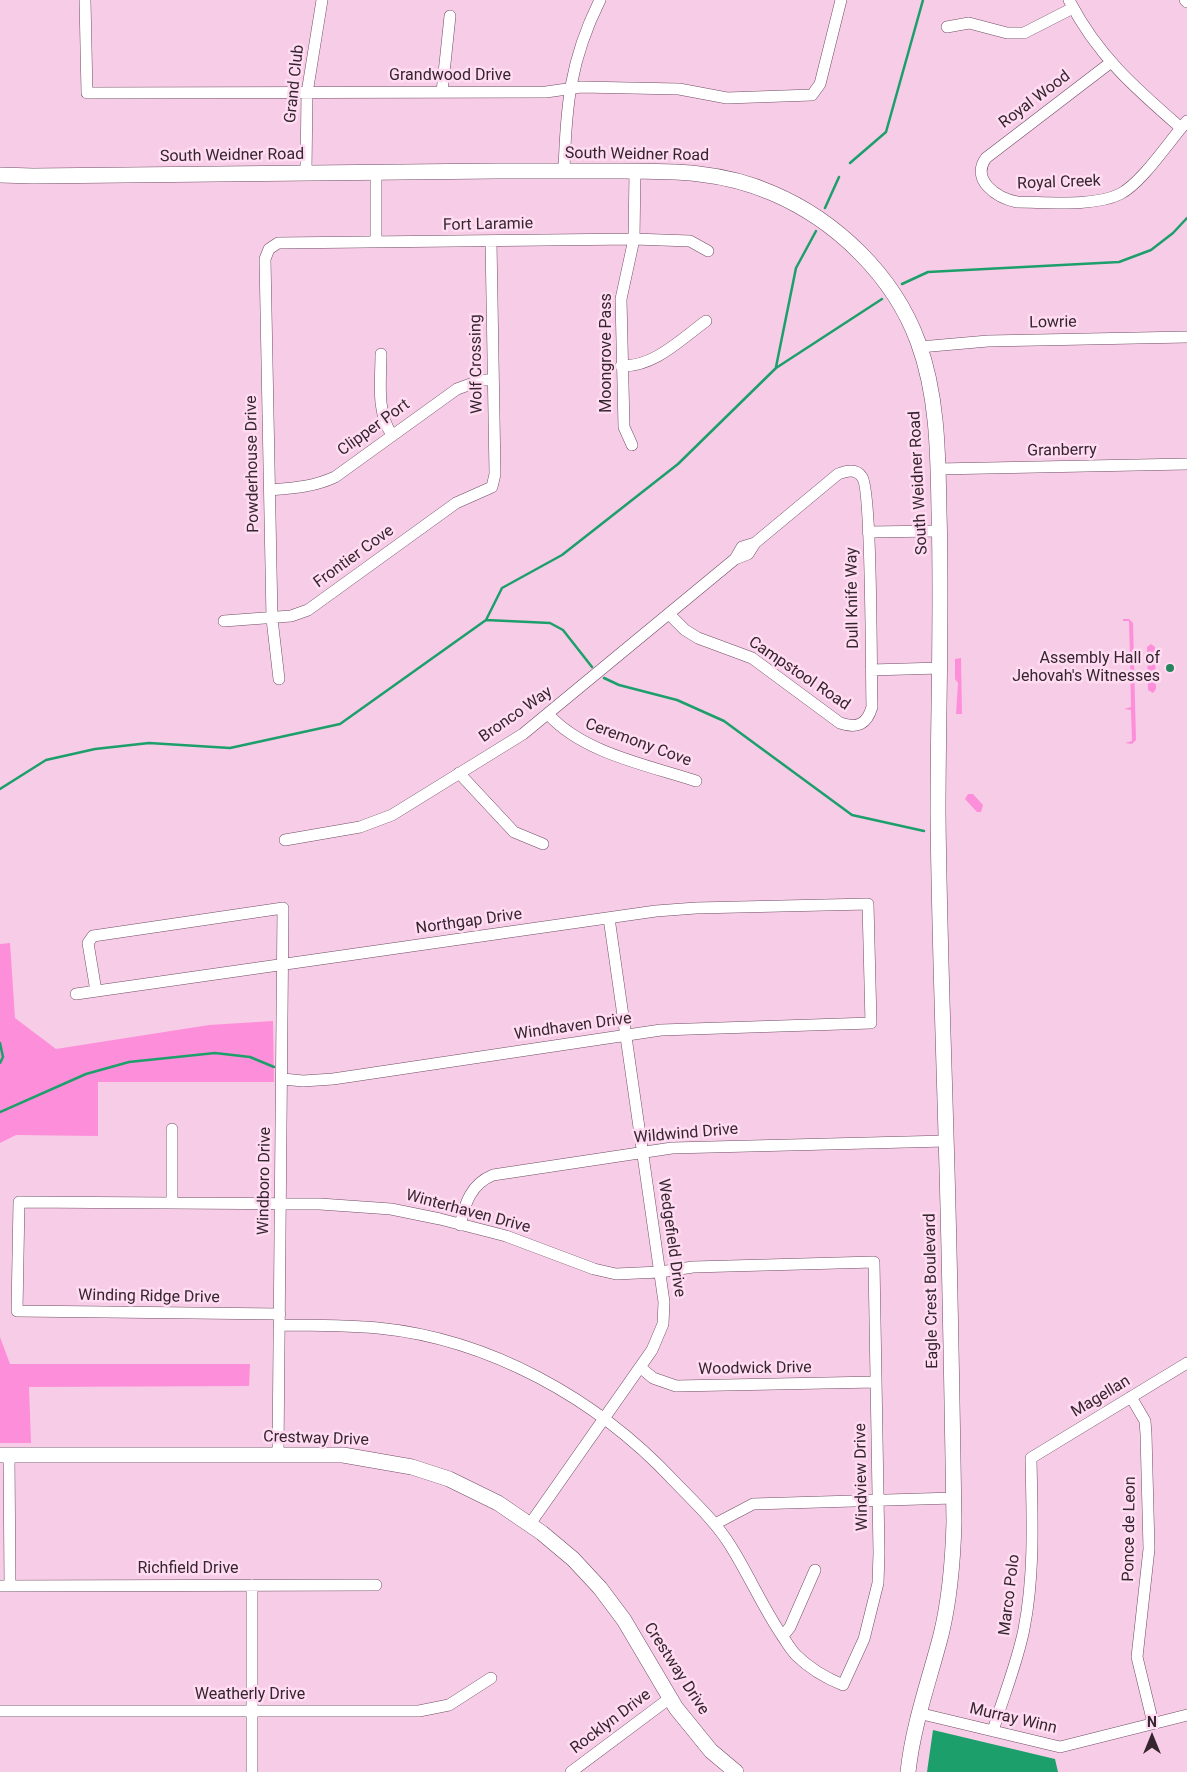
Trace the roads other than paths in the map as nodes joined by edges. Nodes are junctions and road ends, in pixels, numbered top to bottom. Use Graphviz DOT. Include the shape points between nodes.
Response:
graph roads {
  1 [pos="85,0"];
  2 [pos="322,0"];
  3 [pos="600,0"];
  4 [pos="842,0"];
  5 [pos="1071,4"];
  6 [pos="450,16"];
  7 [pos="947,27"];
  8 [pos="1110,63"];
  9 [pos="569,88"];
  10 [pos="442,92"];
  11 [pos="307,93"];
  12 [pos="1184,124"];
  13 [pos="982,164"];
  14 [pos="564,171"];
  15 [pos="635,171"];
  16 [pos="306,172"];
  17 [pos="376,172"];
  18 [pos="0,175"];
  19 [pos="634,239"];
  20 [pos="491,241"];
  21 [pos="376,242"];
  22 [pos="269,249"];
  23 [pos="708,251"];
  24 [pos="706,321"];
  25 [pos="1187,338"];
  26 [pos="920,347"];
  27 [pos="381,354"];
  28 [pos="621,366"];
  29 [pos="493,380"];
  30 [pos="392,435"];
  31 [pos="632,445"];
  32 [pos="1187,464"];
  33 [pos="938,469"];
  34 [pos="856,472"];
  35 [pos="492,487"];
  36 [pos="270,490"];
  37 [pos="940,531"];
  38 [pos="868,532"];
  39 [pos="669,614"];
  40 [pos="272,619"];
  41 [pos="224,621"];
  42 [pos="940,668"];
  43 [pos="871,670"];
  44 [pos="279,679"];
  45 [pos="548,714"];
  46 [pos="862,724"];
  47 [pos="459,773"];
  48 [pos="696,781"];
  49 [pos="938,804"];
  50 [pos="285,840"];
  51 [pos="543,844"];
  52 [pos="609,918"];
  53 [pos="283,963"];
  54 [pos="96,991"];
  55 [pos="76,994"];
  56 [pos="870,1023"];
  57 [pos="625,1036"];
  58 [pos="283,1078"];
  59 [pos="172,1130"];
  60 [pos="946,1141"];
  61 [pos="642,1152"];
  62 [pos="172,1203"];
  63 [pos="282,1204"];
  64 [pos="460,1225"];
  65 [pos="874,1262"];
  66 [pos="660,1272"];
  67 [pos="18,1311"];
  68 [pos="280,1320"];
  69 [pos="1187,1363"];
  70 [pos="640,1367"];
  71 [pos="876,1382"];
  72 [pos="1131,1397"];
  73 [pos="605,1417"];
  74 [pos="278,1454"];
  75 [pos="5,1455"];
  76 [pos="1031,1458"];
  77 [pos="954,1498"];
  78 [pos="878,1500"];
  79 [pos="530,1524"];
  80 [pos="715,1524"];
  81 [pos="815,1570"];
  82 [pos="252,1585"];
  83 [pos="376,1585"];
  84 [pos="5,1586"];
  85 [pos="782,1636"];
  86 [pos="491,1678"];
  87 [pos="843,1686"];
  88 [pos="670,1698"];
  89 [pos="0,1711"];
  90 [pos="252,1712"];
  91 [pos="918,1713"];
  92 [pos="1187,1714"];
  93 [pos="1153,1723"];
  94 [pos="993,1731"];
  95 [pos="252,1772"];
  96 [pos="571,1772"];
  97 [pos="736,1772"];
  98 [pos="908,1772"];
  1 -- 11 [label="street, Grandwood Drive" via="87,93"];
  2 -- 11 [label="street, Grand Club"];
  3 -- 9 [label="street" via="579,50"];
  4 -- 9 [label="street, Grandwood Drive" via="820,84 812,95 727,98 664,88"];
  5 -- 7 [label="street" via="1024,33 1008,33 969,23"];
  5 -- 8 [label="street"];
  6 -- 10 [label="street"];
  8 -- 12 [label="street" via="1123,77"];
  8 -- 13 [label="street, Royal Wood"];
  9 -- 10 [label="street, Grandwood Drive" via="546,92"];
  9 -- 14 [label="street"];
  10 -- 11 [label="street, Grandwood Drive"];
  11 -- 16 [label="street, Grand Club"];
  12 -- 13 [label="street, Royal Creek" via="1136,182 1120,194 1102,200 1006,200 990,190 983,180"];
  14 -- 15 [label="main road, South Weidner Road"];
  14 -- 17 [label="main road, South Weidner Road"];
  15 -- 19 [label="street, Moongrove Pass"];
  15 -- 26 [label="main road, South Weidner Road" via="682,171 740,180 807,210 843,237 886,283 902,307"];
  16 -- 17 [label="main road, South Weidner Road"];
  16 -- 18 [label="main road, South Weidner Road"];
  17 -- 21 [label="street"];
  19 -- 20 [label="street, Fort Laramie"];
  19 -- 23 [label="street, Fort Laramie" via="690,241"];
  19 -- 28 [label="street, Moongrove Pass" via="621,299"];
  20 -- 21 [label="street, Fort Laramie"];
  20 -- 29 [label="street, Wolf Crossing"];
  21 -- 22 [label="street, Fort Laramie" via="278,243"];
  22 -- 36 [label="street, Powderhouse Drive" via="265,259"];
  24 -- 28 [label="street" via="650,362 636,367"];
  25 -- 26 [label="street, Lowrie" via="988,341"];
  26 -- 33 [label="main road, South Weidner Road" via="936,423"];
  27 -- 30 [label="street" via="381,411 384,424"];
  28 -- 31 [label="street, Moongrove Pass" via="624,427"];
  29 -- 30 [label="street, Clipper Port" via="457,389"];
  29 -- 35 [label="street, Wolf Crossing" via="495,474"];
  30 -- 36 [label="street, Clipper Port" via="335,477 319,484"];
  32 -- 33 [label="street, Granberry"];
  33 -- 37 [label="main road, South Weidner Road"];
  34 -- 38 [label="street, Dull Knife Way" via="866,486"];
  34 -- 39 [label="street, Bronco Way" via="838,474 755,543 742,547 735,560"];
  35 -- 40 [label="street, Frontier Cove" via="456,503 308,610"];
  36 -- 40 [label="street, Powderhouse Drive"];
  37 -- 38 [label="street"];
  37 -- 42 [label="main road, South Weidner Road"];
  38 -- 43 [label="street, Dull Knife Way"];
  39 -- 45 [label="street, Bronco Way"];
  39 -- 46 [label="street, Campstool Road" via="698,638 752,658 840,723 851,727"];
  40 -- 41 [label="street, Frontier Cove"];
  40 -- 44 [label="street, Powderhouse Drive"];
  42 -- 43 [label="street"];
  42 -- 49 [label="main road, South Weidner Road"];
  43 -- 46 [label="street, Dull Knife Way" via="872,707"];
  45 -- 47 [label="street, Bronco Way" via="523,734"];
  45 -- 48 [label="street, Ceremony Cove" via="574,738"];
  47 -- 50 [label="street, Bronco Way" via="377,821 341,831"];
  47 -- 51 [label="street" via="514,832"];
  49 -- 60 [label="main road, Eagle Crest Boulevard"];
  52 -- 53 [label="street, Northgap Drive"];
  52 -- 56 [label="street, Northgap Drive" via="696,908 868,904"];
  52 -- 57 [label="street, Wedgefield Drive"];
  53 -- 54 [label="street, Northgap Drive"];
  53 -- 54 [label="street, Windboro Drive" via="283,908 93,936 88,943"];
  53 -- 58 [label="street, Windboro Drive"];
  54 -- 55 [label="street, Northgap Drive"];
  56 -- 57 [label="street, Windhaven Drive" via="697,1028"];
  57 -- 58 [label="street, Windhaven Drive" via="333,1079 303,1081"];
  57 -- 61 [label="street, Wedgefield Drive"];
  58 -- 63 [label="street, Windboro Drive"];
  59 -- 62 [label="street"];
  60 -- 61 [label="street, Wildwind Drive" via="720,1146"];
  60 -- 77 [label="main road, Eagle Crest Boulevard"];
  61 -- 64 [label="street, Wildwind Drive" via="484,1178 464,1203"];
  61 -- 66 [label="street, Wedgefield Drive"];
  62 -- 63 [label="street, Winterhaven Drive"];
  62 -- 67 [label="street, Winterhaven Drive" via="19,1202"];
  63 -- 64 [label="street, Winterhaven Drive" via="391,1209"];
  63 -- 68 [label="street, Windboro Drive"];
  64 -- 66 [label="street, Winterhaven Drive" via="506,1236 605,1272"];
  65 -- 66 [label="street, Winterhaven Drive" via="693,1267"];
  65 -- 71 [label="street, Windview Drive"];
  66 -- 70 [label="street, Wedgefield Drive" via="664,1324"];
  67 -- 68 [label="street, Winding Ridge Drive"];
  68 -- 73 [label="street, Winding Ridge Drive" via="379,1328 475,1350 522,1370"];
  68 -- 74 [label="street, Windboro Drive"];
  69 -- 72 [label="street, Magellan"];
  70 -- 71 [label="street, Woodwick Drive" via="653,1378 676,1386"];
  70 -- 73 [label="street, Wedgefield Drive"];
  71 -- 78 [label="street, Windview Drive"];
  72 -- 76 [label="street, Magellan"];
  72 -- 93 [label="street, Ponce de Leon" via="1145,1421 1146,1434 1149,1549 1137,1657"];
  73 -- 79 [label="street, Wedgefield Drive"];
  73 -- 80 [label="street, Winding Ridge Drive" via="649,1454"];
  74 -- 75 [label="main road, Crestway Drive"];
  74 -- 79 [label="main road, Crestway Drive" via="343,1455 412,1467 449,1479 498,1503"];
  75 -- 84 [label="street"];
  76 -- 94 [label="street, Marco Polo" via="1028,1601 1019,1650"];
  77 -- 78 [label="street"];
  77 -- 91 [label="main road, Eagle Crest Boulevard" via="953,1566 948,1600"];
  78 -- 80 [label="street" via="753,1504"];
  78 -- 87 [label="street, Windview Drive" via="878,1583 864,1639"];
  79 -- 88 [label="main road, Crestway Drive" via="572,1559 600,1588 624,1620"];
  80 -- 85 [label="street, Winding Ridge Drive"];
  81 -- 85 [label="street" via="790,1628"];
  82 -- 83 [label="street, Richfield Drive"];
  82 -- 84 [label="street, Richfield Drive"];
  82 -- 90 [label="street"];
  85 -- 87 [label="street, Winding Ridge Drive" via="795,1655 826,1678"];
  86 -- 90 [label="street, Weatherly Drive" via="449,1705 425,1710"];
  88 -- 96 [label="street, Rocklyn Drive"];
  88 -- 97 [label="main road, Crestway Drive" via="711,1751"];
  89 -- 90 [label="street, Weatherly Drive"];
  90 -- 95 [label="street"];
  91 -- 94 [label="street, Murray Winn"];
  91 -- 98 [label="main road, Eagle Crest Boulevard"];
  92 -- 93 [label="street, Murray Winn"];
  93 -- 94 [label="street, Murray Winn" via="1060,1747"];
}
